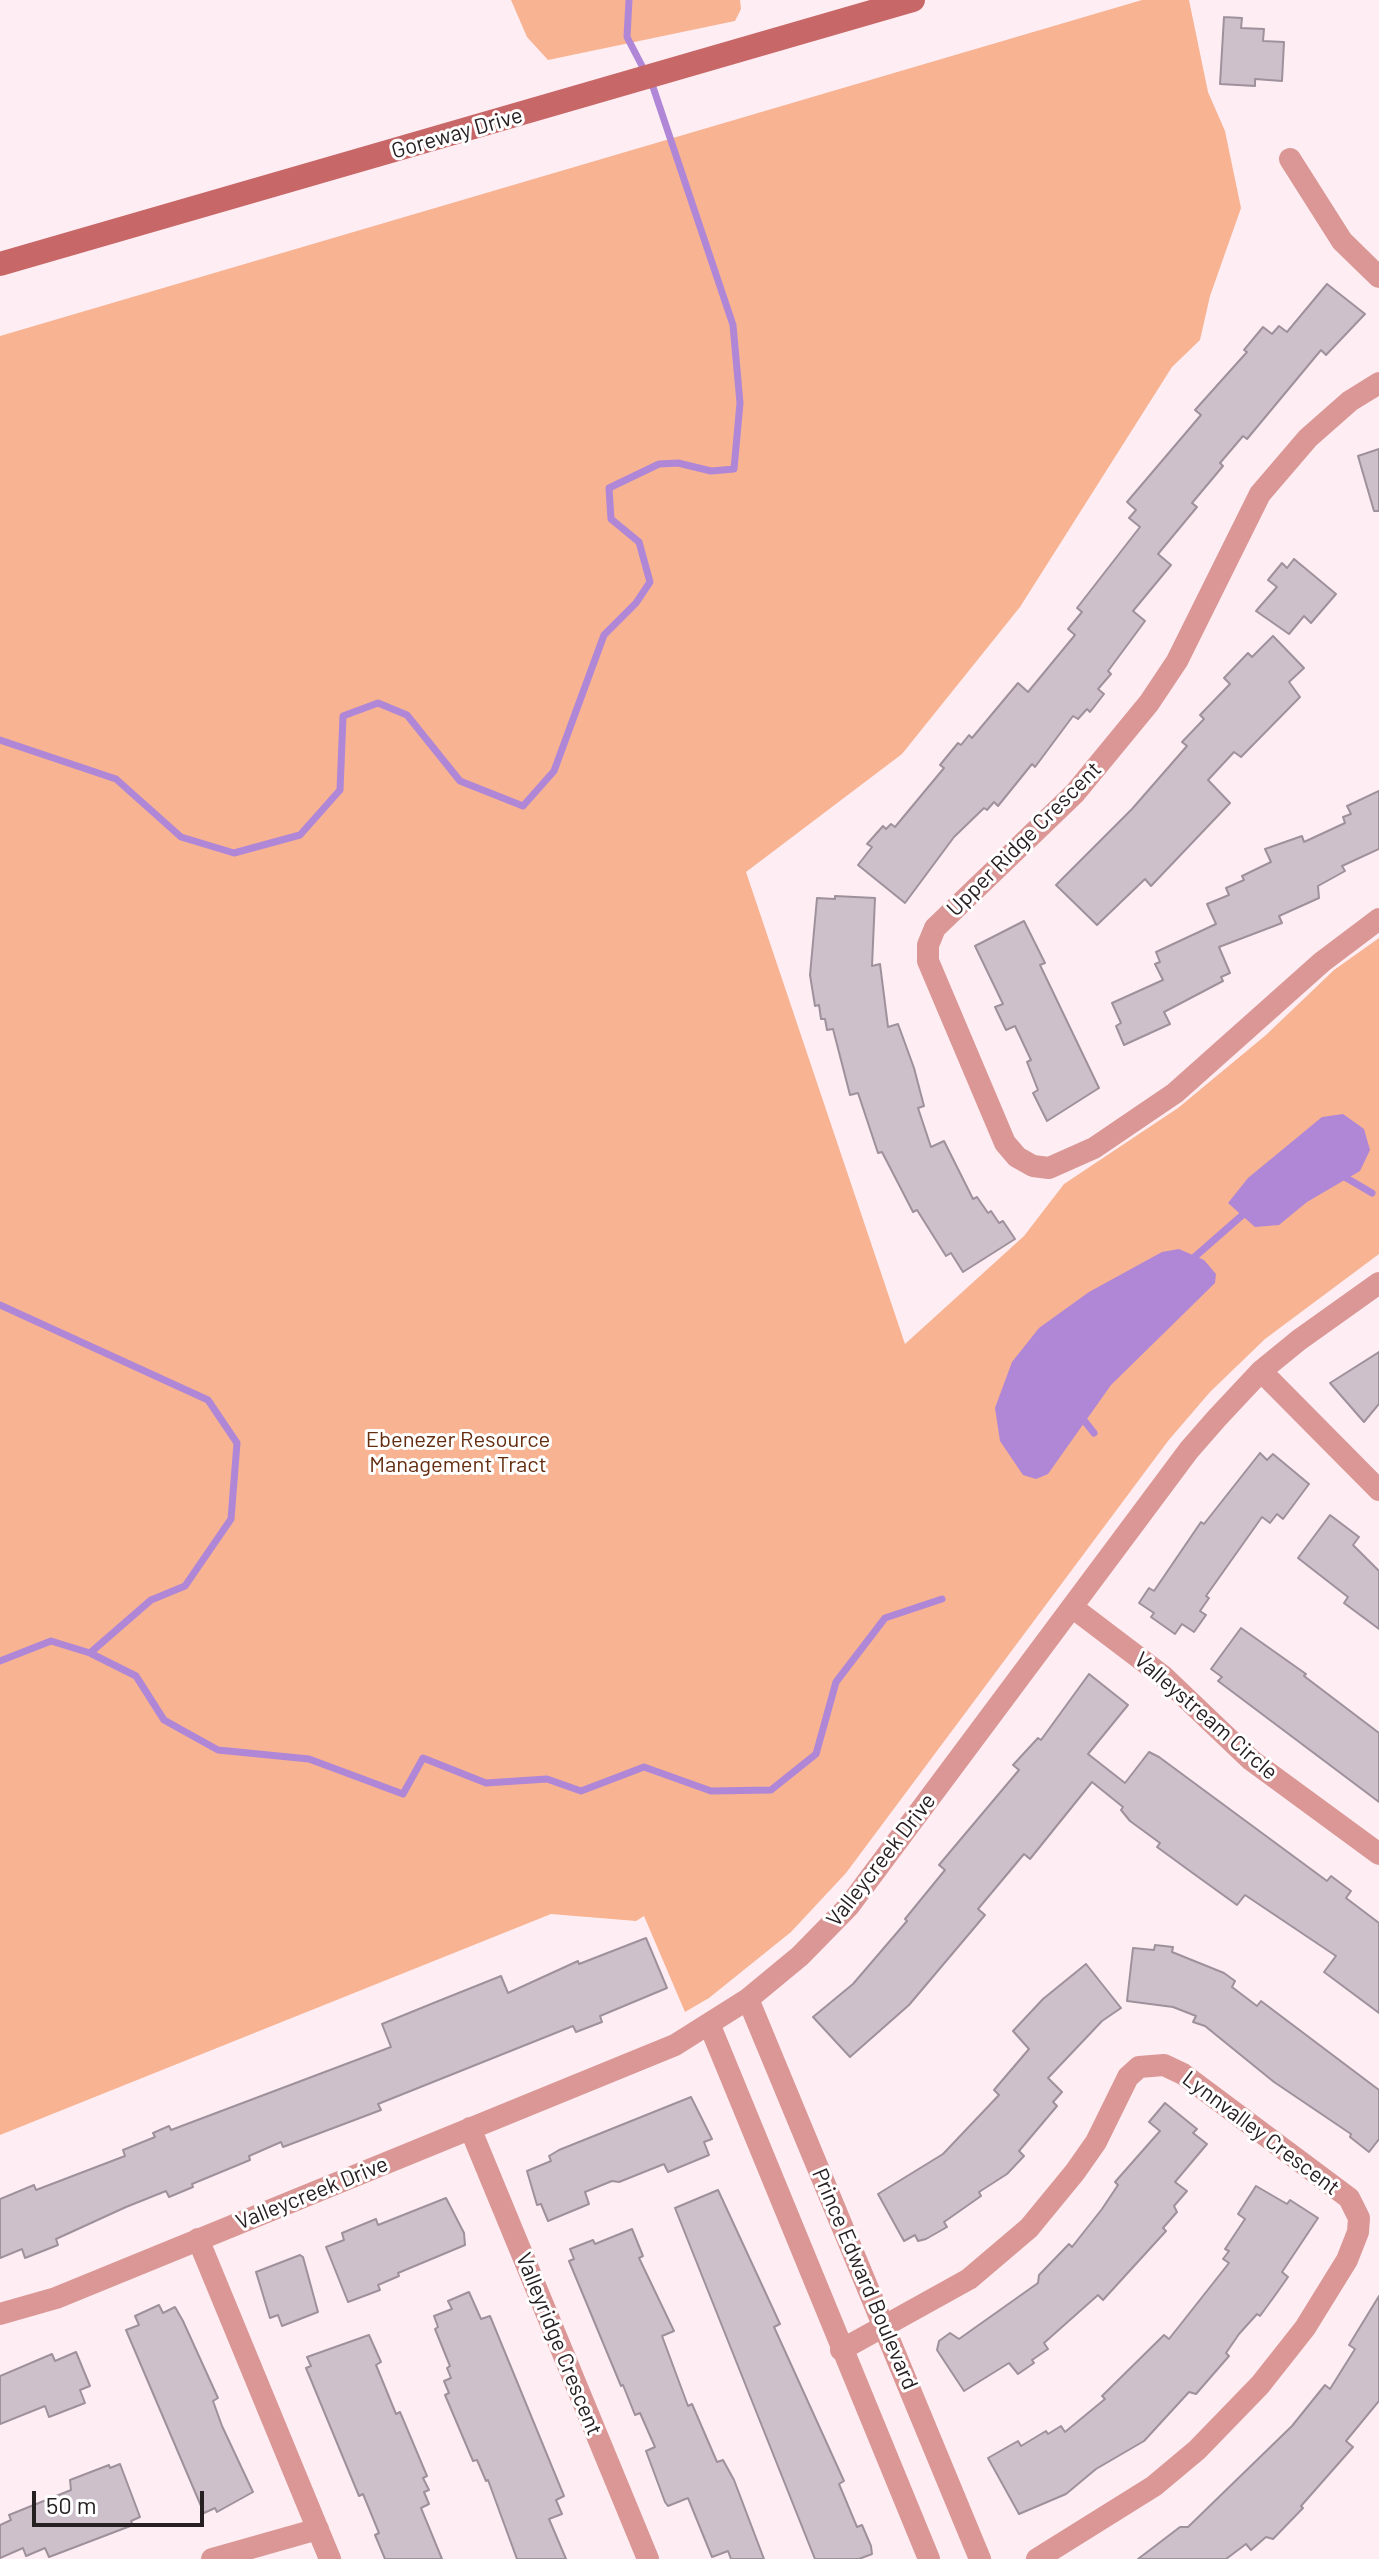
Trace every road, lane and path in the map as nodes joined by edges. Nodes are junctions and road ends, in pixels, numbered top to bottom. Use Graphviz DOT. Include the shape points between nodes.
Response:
graph roads {
  1 [pos="913,0"];
  2 [pos="1290,159"];
  3 [pos="0,264"];
  4 [pos="1379,277"];
  5 [pos="1379,383"];
  6 [pos="1379,919"];
  7 [pos="1379,1283"];
  8 [pos="1261,1371"];
  9 [pos="1379,1490"];
  10 [pos="1072,1607"];
  11 [pos="1379,1854"];
  12 [pos="748,1999"];
  13 [pos="710,2026"];
  14 [pos="470,2128"];
  15 [pos="198,2239"];
  16 [pos="0,2314"];
  17 [pos="886,2327"];
  18 [pos="841,2350"];
  19 [pos="318,2529"];
  20 [pos="212,2559"];
  21 [pos="330,2559"];
  22 [pos="648,2559"];
  23 [pos="929,2559"];
  24 [pos="980,2559"];
  25 [pos="1037,2559"];
  1 -- 3 [label="street, Goreway Drive"];
  2 -- 4 [label="street" via="1342,241"];
  5 -- 6 [label="street, Upper Ridge Crescent" via="1308,438 1260,494 1177,661 1149,703 1075,793 935,928 928,961 1005,1143 1017,1157 1049,1168 1094,1148 1175,1093 1322,962"];
  7 -- 8 [label="street, Valleycreek Drive"];
  8 -- 9 [label="street"];
  8 -- 10 [label="street, Valleycreek Drive" via="1189,1450"];
  10 -- 11 [label="street, Valleystream Circle" via="1154,1669 1251,1760"];
  10 -- 12 [label="street, Valleycreek Drive" via="849,1906"];
  12 -- 13 [label="street, Valleycreek Drive"];
  12 -- 17 [label="street, Prince Edward Boulevard"];
  13 -- 14 [label="street, Valleycreek Drive"];
  13 -- 18 [label="street"];
  14 -- 15 [label="street, Valleycreek Drive"];
  14 -- 22 [label="street, Valleyridge Crescent"];
  15 -- 16 [label="street, Valleycreek Drive" via="56,2298"];
  15 -- 19 [label="street"];
  17 -- 18 [label="street, Lynnvalley Crescent"];
  17 -- 24 [label="street, Prince Edward Boulevard"];
  17 -- 25 [label="street, Lynnvalley Crescent" via="969,2279 1029,2228 1082,2162 1128,2077 1139,2067 1164,2065 1183,2074 1356,2208 1358,2232 1339,2274 1291,2346 1238,2410 1154,2486"];
  18 -- 23 [label="street"];
  19 -- 20 [label="street"];
  19 -- 21 [label="street"];
}
